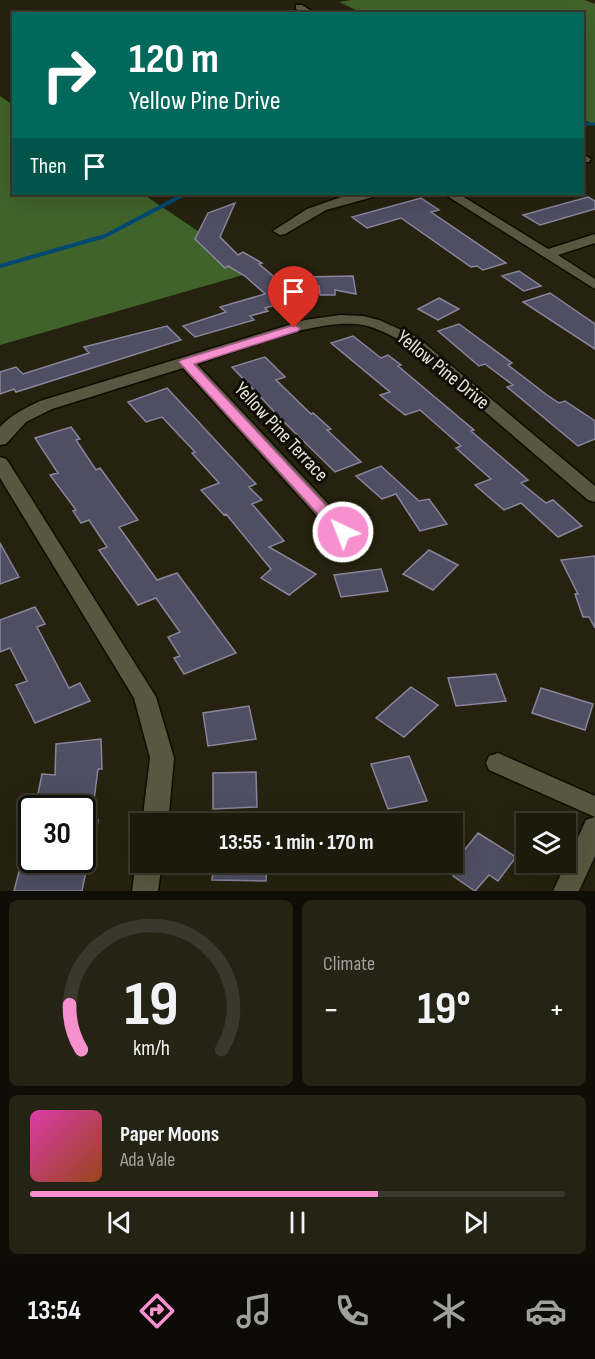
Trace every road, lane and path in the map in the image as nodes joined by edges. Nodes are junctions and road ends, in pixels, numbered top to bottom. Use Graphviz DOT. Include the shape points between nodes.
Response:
graph roads {
  1 [pos="299,7"];
  2 [pos="308,12"];
  3 [pos="364,195"];
  4 [pos="453,195"];
  5 [pos="280,231"];
  6 [pos="595,238"];
  7 [pos="547,254"];
  8 [pos="595,285"];
  9 [pos="186,362"];
  10 [pos="0,440"];
  11 [pos="0,463"];
  12 [pos="595,496"];
  13 [pos="343,532"];
  14 [pos="498,763"];
  15 [pos="595,807"];
  16 [pos="156,813"];
  17 [pos="595,828"];
  18 [pos="147,873"];
  19 [pos="145,891"];
  20 [pos="566,891"];
  1 -- 2 [label="street"];
  3 -- 5 [label="street" via="315,209"];
  4 -- 7 [label="street"];
  6 -- 7 [label="street"];
  7 -- 8 [label="street"];
  9 -- 10 [label="street, Yellow Pine Drive" via="45,405 8,427"];
  9 -- 12 [label="street, Yellow Pine Drive" via="321,321 361,319 383,324 411,340"];
  9 -- 13 [label="street, Yellow Pine Terrace"];
  11 -- 16 [label="street" via="145,697 162,758"];
  14 -- 15 [label="street"];
  17 -- 20 [label="street"];
  18 -- 19 [label="street"];
}
